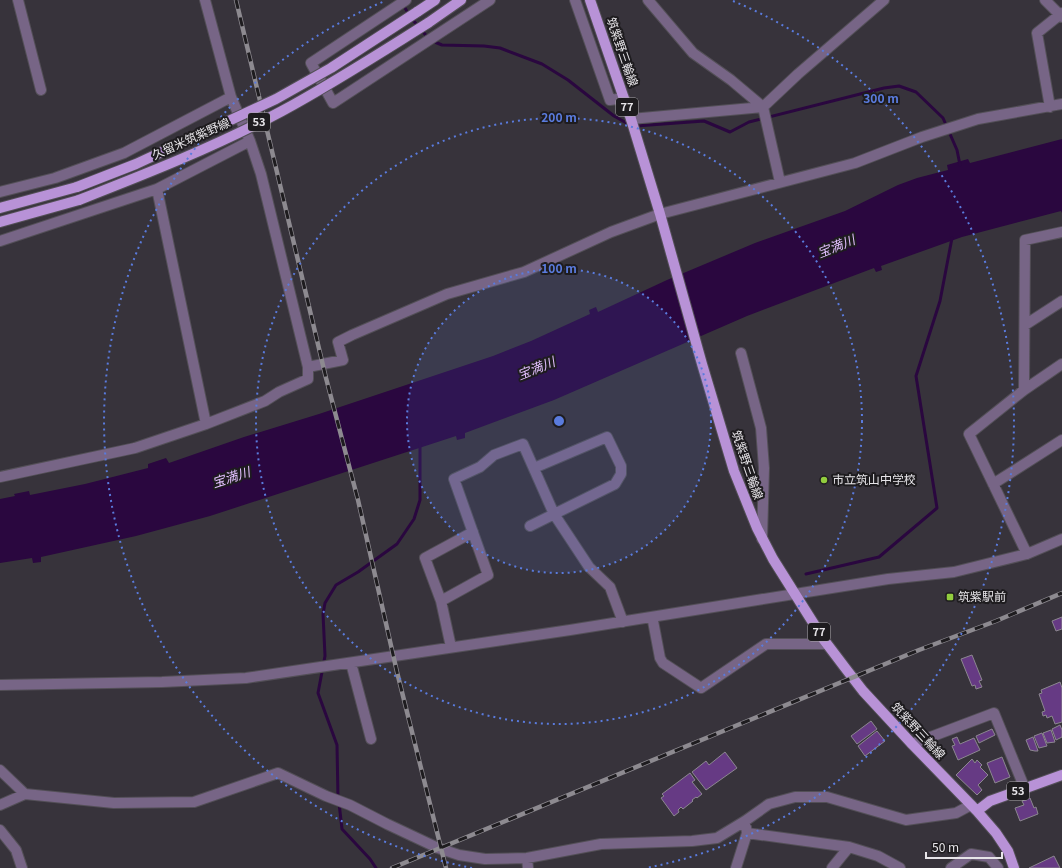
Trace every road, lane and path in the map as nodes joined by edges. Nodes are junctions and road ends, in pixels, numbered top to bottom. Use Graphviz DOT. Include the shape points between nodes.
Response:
graph roads {
  1 [pos="18,0"];
  2 [pos="205,0"];
  3 [pos="406,0"];
  4 [pos="435,0"];
  5 [pos="461,0"];
  6 [pos="490,0"];
  7 [pos="575,0"];
  8 [pos="590,0"];
  9 [pos="648,0"];
  10 [pos="884,0"];
  11 [pos="1045,0"];
  12 [pos="1061,15"];
  13 [pos="41,90"];
  14 [pos="231,97"];
  15 [pos="624,98"];
  16 [pos="1062,104"];
  17 [pos="764,107"];
  18 [pos="1050,107"];
  19 [pos="631,119"];
  20 [pos="250,141"];
  21 [pos="780,182"];
  22 [pos="157,189"];
  23 [pos="0,192"];
  24 [pos="0,208"];
  25 [pos="660,214"];
  26 [pos="0,222"];
  27 [pos="1062,232"];
  28 [pos="0,241"];
  29 [pos="1062,301"];
  30 [pos="1026,325"];
  31 [pos="741,353"];
  32 [pos="1062,364"];
  33 [pos="308,367"];
  34 [pos="1024,390"];
  35 [pos="206,424"];
  36 [pos="1062,440"];
  37 [pos="534,468"];
  38 [pos="0,477"];
  39 [pos="993,484"];
  40 [pos="554,514"];
  41 [pos="530,526"];
  42 [pos="473,532"];
  43 [pos="762,539"];
  44 [pos="1062,539"];
  45 [pos="1027,554"];
  46 [pos="794,594"];
  47 [pos="441,601"];
  48 [pos="654,621"];
  49 [pos="623,622"];
  50 [pos="826,644"];
  51 [pos="451,647"];
  52 [pos="351,663"];
  53 [pos="0,685"];
  54 [pos="371,739"];
  55 [pos="912,744"];
  56 [pos="0,770"];
  57 [pos="1062,775"];
  58 [pos="1025,789"];
  59 [pos="25,794"];
  60 [pos="0,805"];
  61 [pos="974,808"];
  62 [pos="745,821"];
  63 [pos="0,830"];
  64 [pos="747,833"];
  65 [pos="849,847"];
  66 [pos="528,863"];
  67 [pos="22,868"];
  68 [pos="736,868"];
  69 [pos="832,868"];
  70 [pos="900,868"];
  71 [pos="951,868"];
  72 [pos="998,868"];
  73 [pos="1014,868"];
  1 -- 13 [label="street"];
  2 -- 14 [label="street"];
  3 -- 6 [label="street" via="311,63 332,103"];
  4 -- 24 [label="main road, 久留米筑紫野線 / 53, bridge" via="331,68 276,99 136,164 77,187"];
  5 -- 26 [label="main road, 久留米筑紫野線 / 53, bridge" via="340,78 281,112 191,155 79,200"];
  7 -- 15 [label="street" via="610,100"];
  8 -- 15 [label="main road, 筑紫野三輪線 / 77"];
  9 -- 17 [label="street" via="693,53"];
  10 -- 17 [label="street" via="798,74"];
  11 -- 12 [label="street"];
  12 -- 18 [label="street" via="1037,33"];
  14 -- 20 [label="street"];
  14 -- 23 [label="street" via="124,153 55,178"];
  15 -- 19 [label="main road, 筑紫野三輪線 / 77"];
  16 -- 18 [label="street"];
  17 -- 19 [label="street"];
  17 -- 21 [label="street"];
  18 -- 21 [label="street" via="978,119 855,163"];
  19 -- 25 [label="main road, 筑紫野三輪線 / 77"];
  20 -- 22 [label="street"];
  20 -- 33 [label="street" via="261,174"];
  21 -- 25 [label="street"];
  22 -- 28 [label="street"];
  22 -- 35 [label="street"];
  25 -- 33 [label="street" via="611,232 524,272 447,294 352,334 338,342 343,360"];
  25 -- 43 [label="main road, 筑紫野三輪線 / 77" via="734,471"];
  27 -- 30 [label="street" via="1025,240"];
  29 -- 30 [label="street"];
  30 -- 34 [label="street"];
  31 -- 43 [label="street" via="761,428 764,468"];
  32 -- 34 [label="street"];
  33 -- 35 [label="street" via="308,379 265,401"];
  34 -- 39 [label="street" via="969,434"];
  35 -- 38 [label="street" via="135,448"];
  36 -- 39 [label="street"];
  37 -- 40 [label="street"];
  37 -- 40 [label="street" via="607,437 621,466 621,474 615,484"];
  37 -- 42 [label="street" via="523,444 494,455 480,467 454,478"];
  39 -- 45 [label="street"];
  40 -- 41 [label="street"];
  40 -- 49 [label="street" via="589,567 610,587"];
  42 -- 47 [label="street" via="488,574"];
  42 -- 47 [label="street" via="425,558"];
  43 -- 46 [label="main road, 筑紫野三輪線 / 77"];
  44 -- 45 [label="street"];
  45 -- 46 [label="street" via="954,572 888,579"];
  46 -- 49 [label="street"];
  46 -- 50 [label="main road, 筑紫野三輪線 / 77"];
  47 -- 51 [label="street"];
  48 -- 50 [label="street" via="663,663 701,688 766,644"];
  49 -- 51 [label="street"];
  50 -- 55 [label="main road, 筑紫野三輪線 / 77" via="856,682"];
  51 -- 52 [label="street"];
  52 -- 53 [label="street" via="246,678"];
  52 -- 54 [label="street"];
  55 -- 58 [label="street" via="994,713"];
  55 -- 61 [label="main road, 筑紫野三輪線 / 77"];
  56 -- 59 [label="street"];
  57 -- 58 [label="main road, 53"];
  58 -- 61 [label="main road, 53"];
  59 -- 60 [label="street"];
  59 -- 66 [label="street" via="114,804 194,802 278,774 349,804 420,840 459,855"];
  61 -- 62 [label="street" via="906,820 827,797 795,797 769,804"];
  61 -- 73 [label="main road, 筑紫野三輪線 / 77" via="996,833 1008,851"];
  62 -- 64 [label="street"];
  62 -- 66 [label="street" via="717,838 601,844"];
  63 -- 67 [label="street" via="16,850"];
  64 -- 65 [label="street"];
  64 -- 68 [label="street"];
  65 -- 69 [label="street"];
  65 -- 70 [label="street" via="878,856"];
  71 -- 72 [label="street" via="971,854 989,857"];
}
